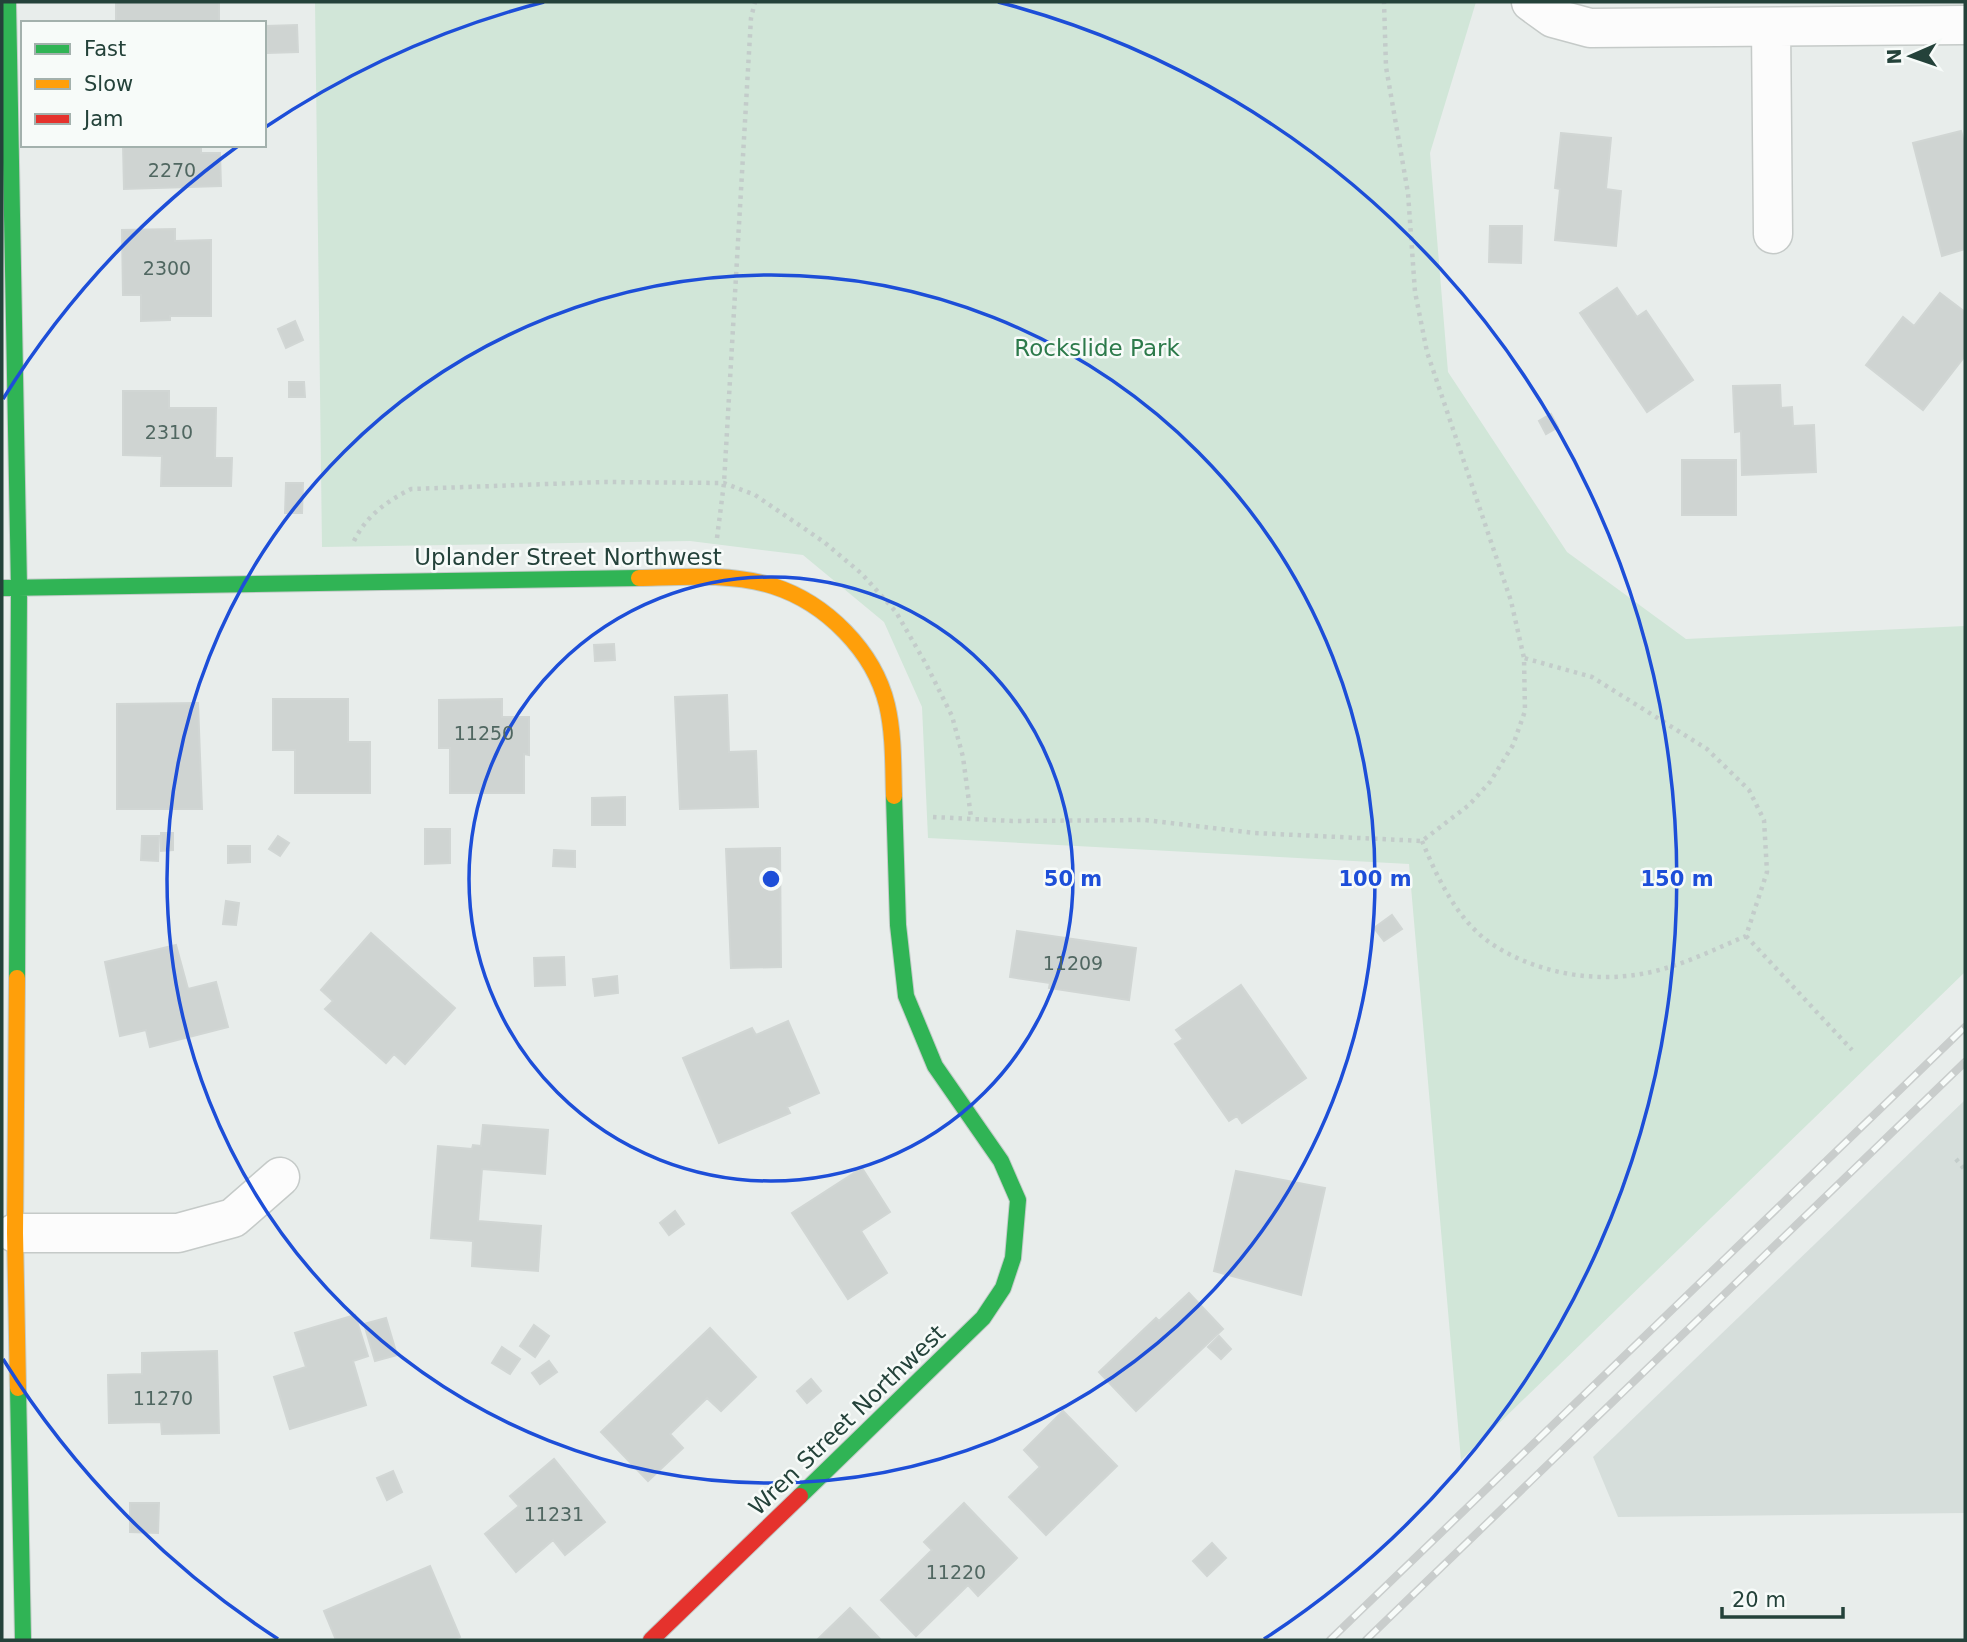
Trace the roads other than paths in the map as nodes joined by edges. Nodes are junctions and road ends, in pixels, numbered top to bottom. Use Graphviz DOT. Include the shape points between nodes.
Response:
graph roads {
  1 [pos="8,2"];
  2 [pos="1531,2"];
  3 [pos="1965,24"];
  4 [pos="1771,28"];
  5 [pos="1773,234"];
  6 [pos="2,588"];
  7 [pos="19,588"];
  8 [pos="279,1177"];
  9 [pos="1018,1200"];
  10 [pos="15,1233"];
  11 [pos="23,1640"];
  12 [pos="651,1640"];
  1 -- 7 [label="street"];
  2 -- 4 [label="street" via="1553,18 1590,28"];
  3 -- 4 [label="street"];
  4 -- 5 [label="street"];
  6 -- 7 [label="street, Uplander Street Northwest"];
  7 -- 9 [label="street, Uplander Street Northwest" via="713,578 773,586 813,606 849,634 872,668 887,704 906,996 935,1066 1001,1161"];
  7 -- 10 [label="street"];
  8 -- 10 [label="street" via="233,1218 178,1233"];
  9 -- 12 [label="street, Wren Street Northwest" via="1013,1258 1003,1288 983,1318"];
  10 -- 11 [label="street"];
}
